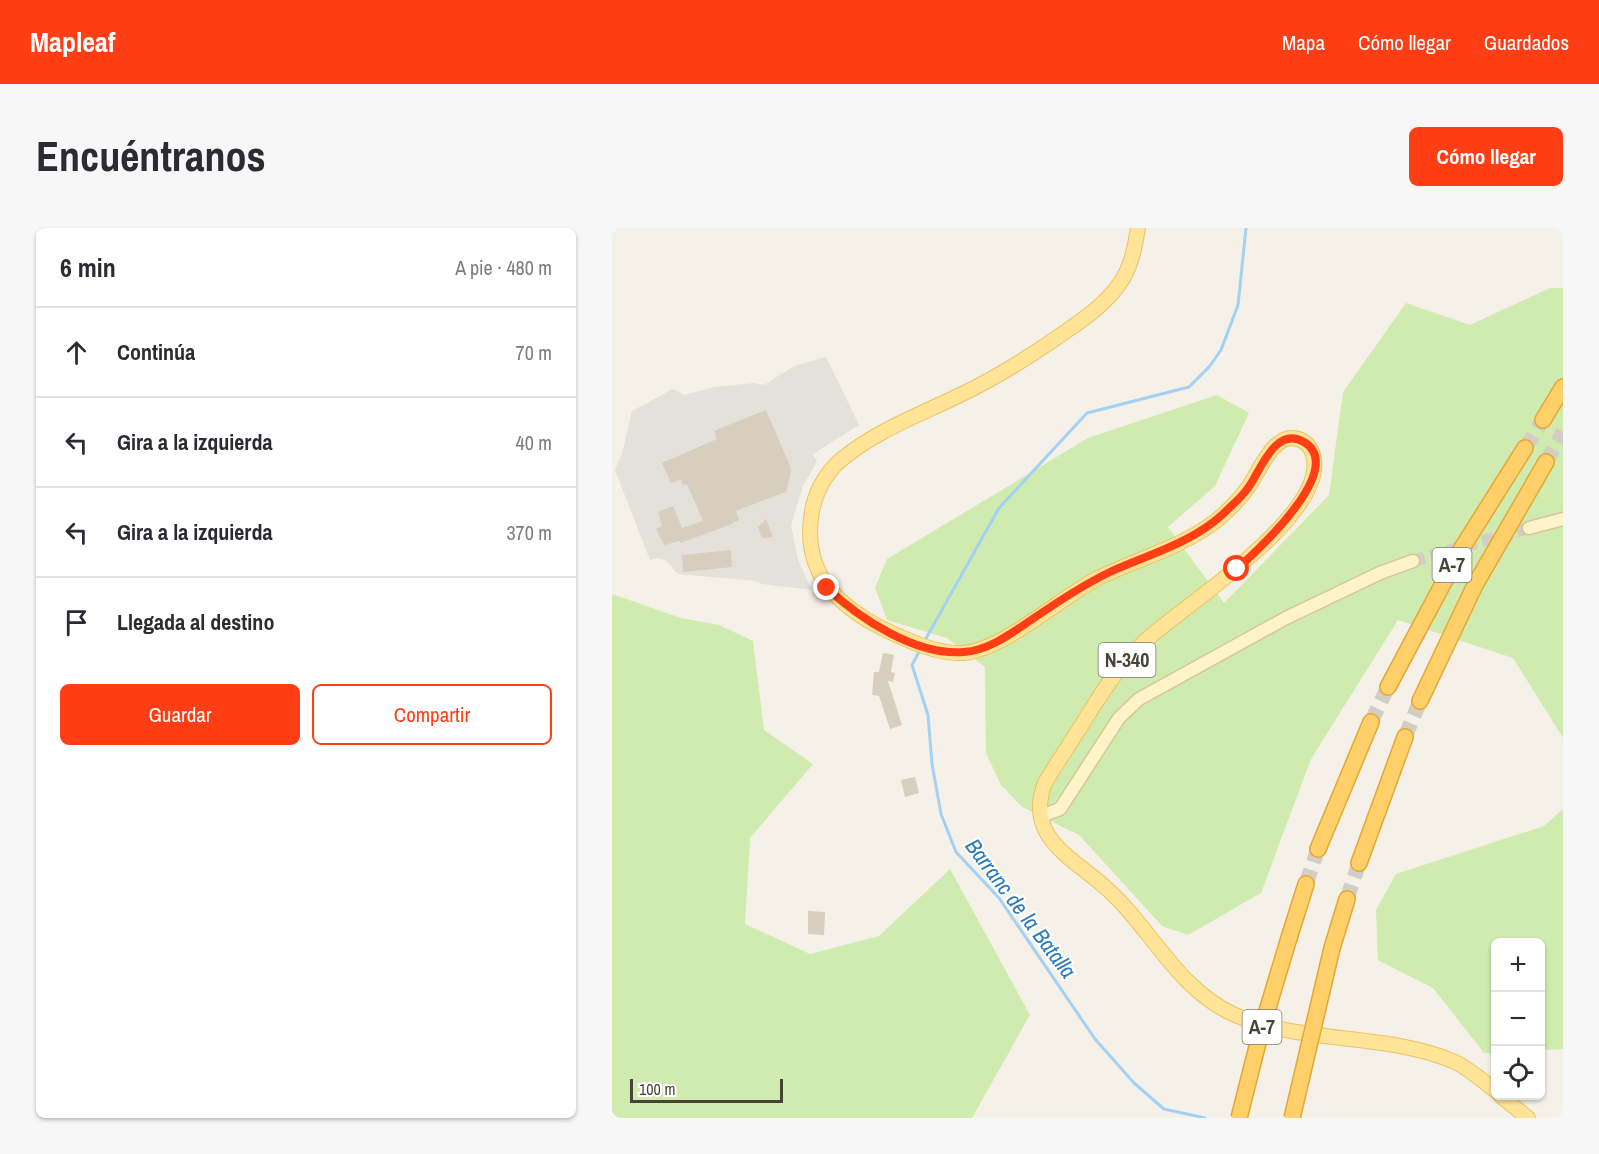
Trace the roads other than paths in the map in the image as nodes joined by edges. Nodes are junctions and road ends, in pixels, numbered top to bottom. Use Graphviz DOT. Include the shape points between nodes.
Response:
graph roads {
  1 [pos="1131,228"];
  2 [pos="1138,228"];
  3 [pos="1135,247"];
  4 [pos="1563,387"];
  5 [pos="1543,420"];
  6 [pos="1525,448"];
  7 [pos="1546,462"];
  8 [pos="1563,519"];
  9 [pos="1528,528"];
  10 [pos="1413,561"];
  11 [pos="1388,687"];
  12 [pos="1420,701"];
  13 [pos="1371,723"];
  14 [pos="1405,737"];
  15 [pos="1041,816"];
  16 [pos="1318,849"];
  17 [pos="1359,863"];
  18 [pos="1306,884"];
  19 [pos="1347,899"];
  20 [pos="1491,1087"];
  21 [pos="1507,1100"];
  22 [pos="1239,1118"];
  23 [pos="1292,1118"];
  24 [pos="1528,1118"];
  1 -- 3 [label="main road"];
  2 -- 3 [label="main road"];
  3 -- 15 [label="main road, N-340" via="1124,277 1088,316 1012,366 864,443 840,461 817,492 811,518 817,568 827,588 844,604 887,631 940,651 963,652 985,648 1092,581 1216,520 1236,502 1280,441 1296,439 1310,447 1313,477 1293,511 1252,556 1150,636 1124,663 1049,776 1042,790"];
  4 -- 5 [label="highway"];
  6 -- 11 [label="highway, A-7" via="1462,548"];
  7 -- 12 [label="highway, A-7" via="1480,576"];
  8 -- 9 [label="street"];
  10 -- 15 [label="street" via="1286,618 1139,699 1119,718 1060,809"];
  13 -- 16 [label="highway"];
  14 -- 17 [label="highway"];
  15 -- 20 [label="main road, N-340" via="1057,849 1111,892 1169,961 1202,994 1224,1009 1261,1023 1436,1056 1465,1068"];
  18 -- 22 [label="highway, A-7, bridge"];
  19 -- 23 [label="highway, A-7, bridge"];
  21 -- 24 [label="main road"];
}
